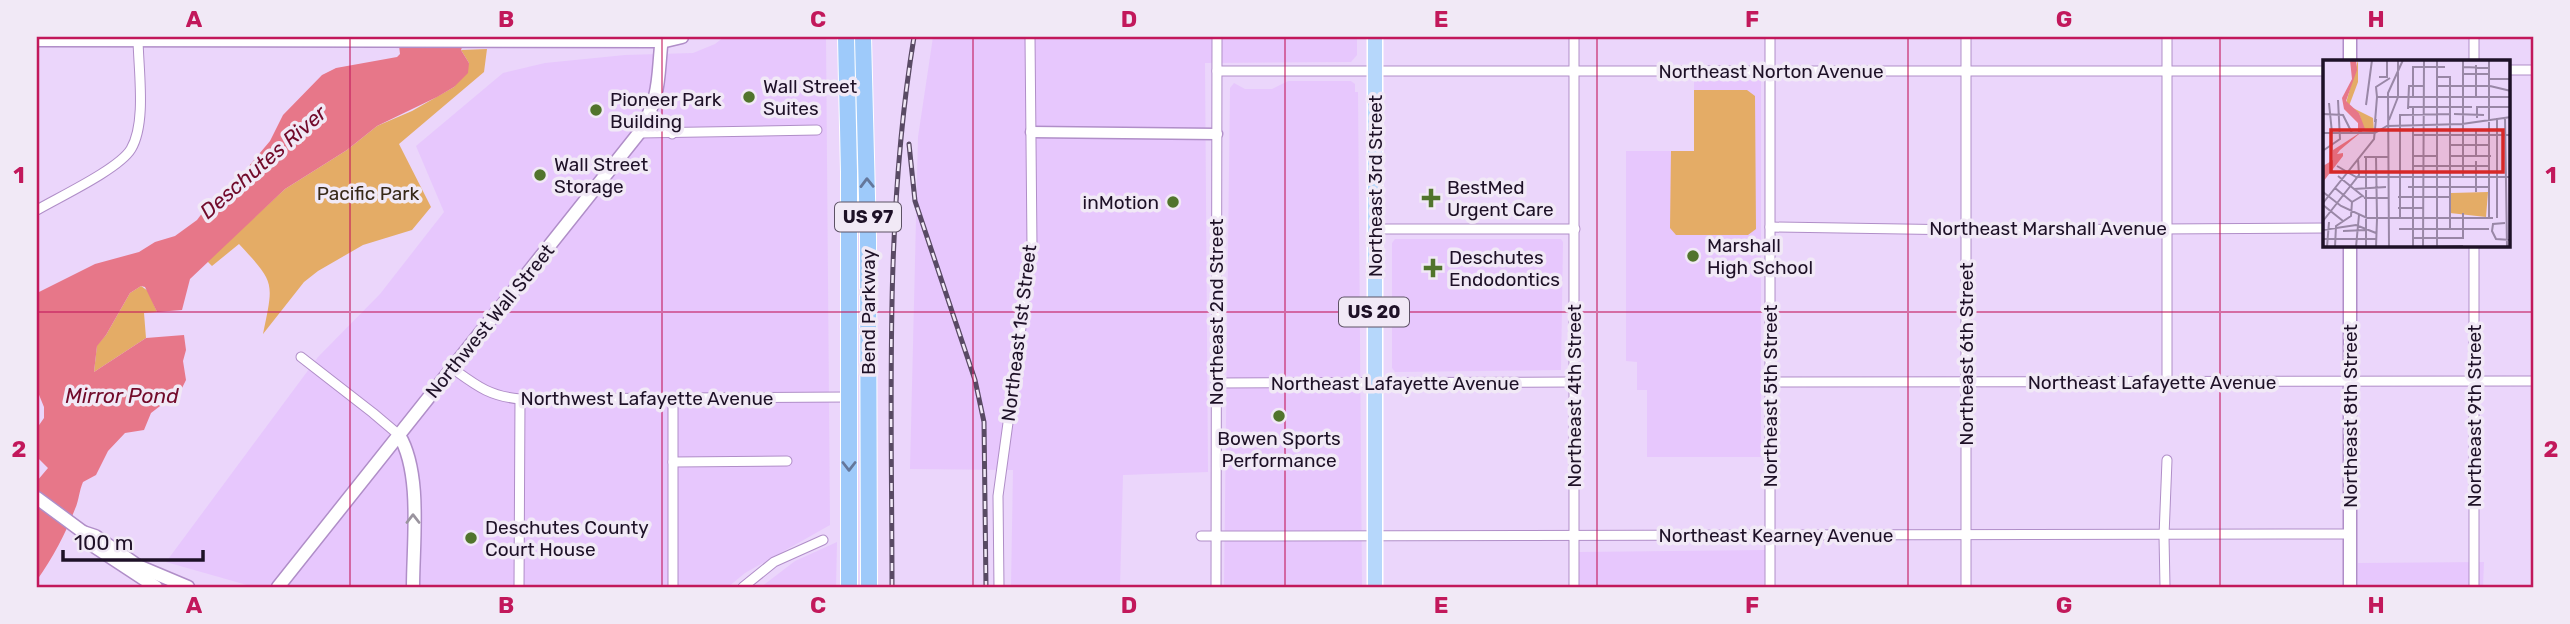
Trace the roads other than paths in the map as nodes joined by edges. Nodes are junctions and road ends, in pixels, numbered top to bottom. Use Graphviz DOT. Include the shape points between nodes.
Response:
graph roads {
  1 [pos="682,37"];
  2 [pos="846,37"];
  3 [pos="863,37"];
  4 [pos="1030,37"];
  5 [pos="1217,37"];
  6 [pos="1375,37"];
  7 [pos="1574,37"];
  8 [pos="1770,37"];
  9 [pos="1966,37"];
  10 [pos="2167,37"];
  11 [pos="2350,37"];
  12 [pos="2474,37"];
  13 [pos="138,39"];
  14 [pos="308,39"];
  15 [pos="661,39"];
  16 [pos="37,41"];
  17 [pos="2350,60"];
  18 [pos="2474,60"];
  19 [pos="1375,70"];
  20 [pos="2510,70"];
  21 [pos="2533,70"];
  22 [pos="1217,71"];
  23 [pos="1574,71"];
  24 [pos="1770,71"];
  25 [pos="1966,71"];
  26 [pos="2167,71"];
  27 [pos="2323,71"];
  28 [pos="651,112"];
  29 [pos="817,130"];
  30 [pos="1031,132"];
  31 [pos="639,133"];
  32 [pos="672,134"];
  33 [pos="1217,134"];
  34 [pos="37,211"];
  35 [pos="1770,227"];
  36 [pos="2167,228"];
  37 [pos="2323,228"];
  38 [pos="1375,229"];
  39 [pos="1575,229"];
  40 [pos="1965,230"];
  41 [pos="2350,247"];
  42 [pos="2474,247"];
  43 [pos="301,357"];
  44 [pos="452,368"];
  45 [pos="2167,381"];
  46 [pos="2350,381"];
  47 [pos="2474,381"];
  48 [pos="2533,381"];
  49 [pos="1575,382"];
  50 [pos="1770,382"];
  51 [pos="1216,383"];
  52 [pos="1375,383"];
  53 [pos="1967,383"];
  54 [pos="849,397"];
  55 [pos="520,398"];
  56 [pos="673,398"];
  57 [pos="398,435"];
  58 [pos="2167,460"];
  59 [pos="787,461"];
  60 [pos="673,462"];
  61 [pos="37,498"];
  62 [pos="83,532"];
  63 [pos="2350,534"];
  64 [pos="1573,535"];
  65 [pos="1966,535"];
  66 [pos="1201,536"];
  67 [pos="1216,536"];
  68 [pos="1375,536"];
  69 [pos="1770,536"];
  70 [pos="2164,536"];
  71 [pos="823,540"];
  72 [pos="156,587"];
  73 [pos="188,587"];
  74 [pos="278,587"];
  75 [pos="413,587"];
  76 [pos="519,587"];
  77 [pos="673,587"];
  78 [pos="743,587"];
  79 [pos="849,587"];
  80 [pos="869,587"];
  81 [pos="999,587"];
  82 [pos="1216,587"];
  83 [pos="1375,587"];
  84 [pos="1574,587"];
  85 [pos="1770,587"];
  86 [pos="1966,587"];
  87 [pos="2165,587"];
  88 [pos="2350,587"];
  89 [pos="2474,587"];
  1 -- 15 [label="main road"];
  2 -- 54 [label="highway, Bend Parkway / US 97"];
  80 -- 3 [label="highway, Bend Parkway / US 97, one-way"];
  4 -- 30 [label="street, Northeast 1st Street"];
  5 -- 22 [label="street, Northeast 2nd Street"];
  6 -- 19 [label="main road, Northeast 3rd Street / US 20"];
  7 -- 23 [label="street, Northeast 4th Street"];
  8 -- 24 [label="street, Northeast 5th Street"];
  9 -- 25 [label="street, Northeast 6th Street"];
  10 -- 26 [label="street"];
  11 -- 17 [label="main road"];
  12 -- 18 [label="street"];
  13 -- 14 [label="street"];
  13 -- 16 [label="street"];
  13 -- 34 [label="street" via="138,131 131,149 120,162"];
  14 -- 15 [label="street"];
  15 -- 28 [label="main road, Northwest Wall Street" via="659,84"];
  19 -- 22 [label="street, Northeast Norton Avenue"];
  19 -- 23 [label="street, Northeast Norton Avenue"];
  19 -- 38 [label="main road, Northeast 3rd Street / US 20"];
  20 -- 21 [label="street"];
  22 -- 33 [label="street, Northeast 2nd Street"];
  23 -- 24 [label="street, Northeast Norton Avenue"];
  23 -- 39 [label="street, Northeast 4th Street"];
  24 -- 25 [label="street, Northeast Norton Avenue"];
  24 -- 35 [label="street, Northeast 5th Street"];
  25 -- 26 [label="street, Northeast Norton Avenue"];
  25 -- 40 [label="street, Northeast 6th Street"];
  26 -- 27 [label="street, Northeast Norton Avenue"];
  26 -- 36 [label="street"];
  28 -- 31 [label="main road, Northwest Wall Street"];
  28 -- 32 [label="street"];
  29 -- 32 [label="street"];
  30 -- 33 [label="street"];
  30 -- 81 [label="street, Northeast 1st Street" via="1032,247 998,496"];
  31 -- 32 [label="street"];
  31 -- 44 [label="main road, Northwest Wall Street"];
  33 -- 51 [label="street, Northeast 2nd Street"];
  35 -- 40 [label="street, Northeast Marshall Avenue"];
  35 -- 50 [label="street, Northeast 5th Street"];
  36 -- 37 [label="street, Northeast Marshall Avenue"];
  36 -- 40 [label="street, Northeast Marshall Avenue"];
  36 -- 45 [label="street"];
  38 -- 39 [label="street"];
  38 -- 52 [label="main road, Northeast 3rd Street / US 20"];
  39 -- 49 [label="street, Northeast 4th Street"];
  40 -- 53 [label="street, Northeast 6th Street"];
  41 -- 46 [label="main road, Northeast 8th Street"];
  42 -- 47 [label="street, Northeast 9th Street"];
  43 -- 57 [label="street"];
  44 -- 55 [label="street, Northwest Lafayette Avenue" via="498,397"];
  44 -- 57 [label="main road, Northwest Wall Street"];
  45 -- 46 [label="street, Northeast Lafayette Avenue"];
  45 -- 53 [label="street, Northeast Lafayette Avenue"];
  46 -- 47 [label="street, Northeast Lafayette Avenue"];
  46 -- 63 [label="main road, Northeast 8th Street"];
  47 -- 48 [label="street, Northeast Lafayette Avenue"];
  47 -- 89 [label="street, Northeast 9th Street"];
  49 -- 52 [label="street, Northeast Lafayette Avenue"];
  49 -- 64 [label="street, Northeast 4th Street"];
  50 -- 53 [label="street, Northeast Lafayette Avenue"];
  50 -- 69 [label="street, Northeast 5th Street"];
  51 -- 52 [label="street, Northeast Lafayette Avenue"];
  51 -- 67 [label="street, Northeast 2nd Street"];
  52 -- 68 [label="main road, Northeast 3rd Street / US 20"];
  53 -- 65 [label="street, Northeast 6th Street"];
  54 -- 56 [label="street, Northwest Lafayette Avenue"];
  54 -- 79 [label="highway, Bend Parkway / US 97, one-way"];
  55 -- 56 [label="street, Northwest Lafayette Avenue"];
  55 -- 76 [label="street"];
  56 -- 60 [label="street"];
  57 -- 74 [label="main road, Northwest Wall Street"];
  75 -- 57 [label="main road, one-way" via="413,477 407,449"];
  58 -- 70 [label="street"];
  59 -- 60 [label="street"];
  60 -- 77 [label="street"];
  61 -- 62 [label="main road"];
  62 -- 72 [label="main road" via="89,543"];
  62 -- 73 [label="main road" via="155,575"];
  63 -- 70 [label="street, Northeast Kearney Avenue"];
  63 -- 88 [label="main road, Northeast 8th Street"];
  64 -- 68 [label="street, Northeast Kearney Avenue"];
  64 -- 69 [label="street, Northeast Kearney Avenue"];
  64 -- 84 [label="street, Northeast 4th Street"];
  65 -- 69 [label="street, Northeast Kearney Avenue"];
  65 -- 70 [label="street, Northeast Kearney Avenue"];
  65 -- 86 [label="street, Northeast 6th Street"];
  66 -- 67 [label="street, Northeast Kearney Avenue"];
  67 -- 68 [label="street, Northeast Kearney Avenue"];
  67 -- 82 [label="street, Northeast 2nd Street"];
  68 -- 83 [label="main road, Northeast 3rd Street / US 20"];
  69 -- 85 [label="street, Northeast 5th Street"];
  70 -- 87 [label="street"];
  71 -- 78 [label="street" via="774,562"];
}
